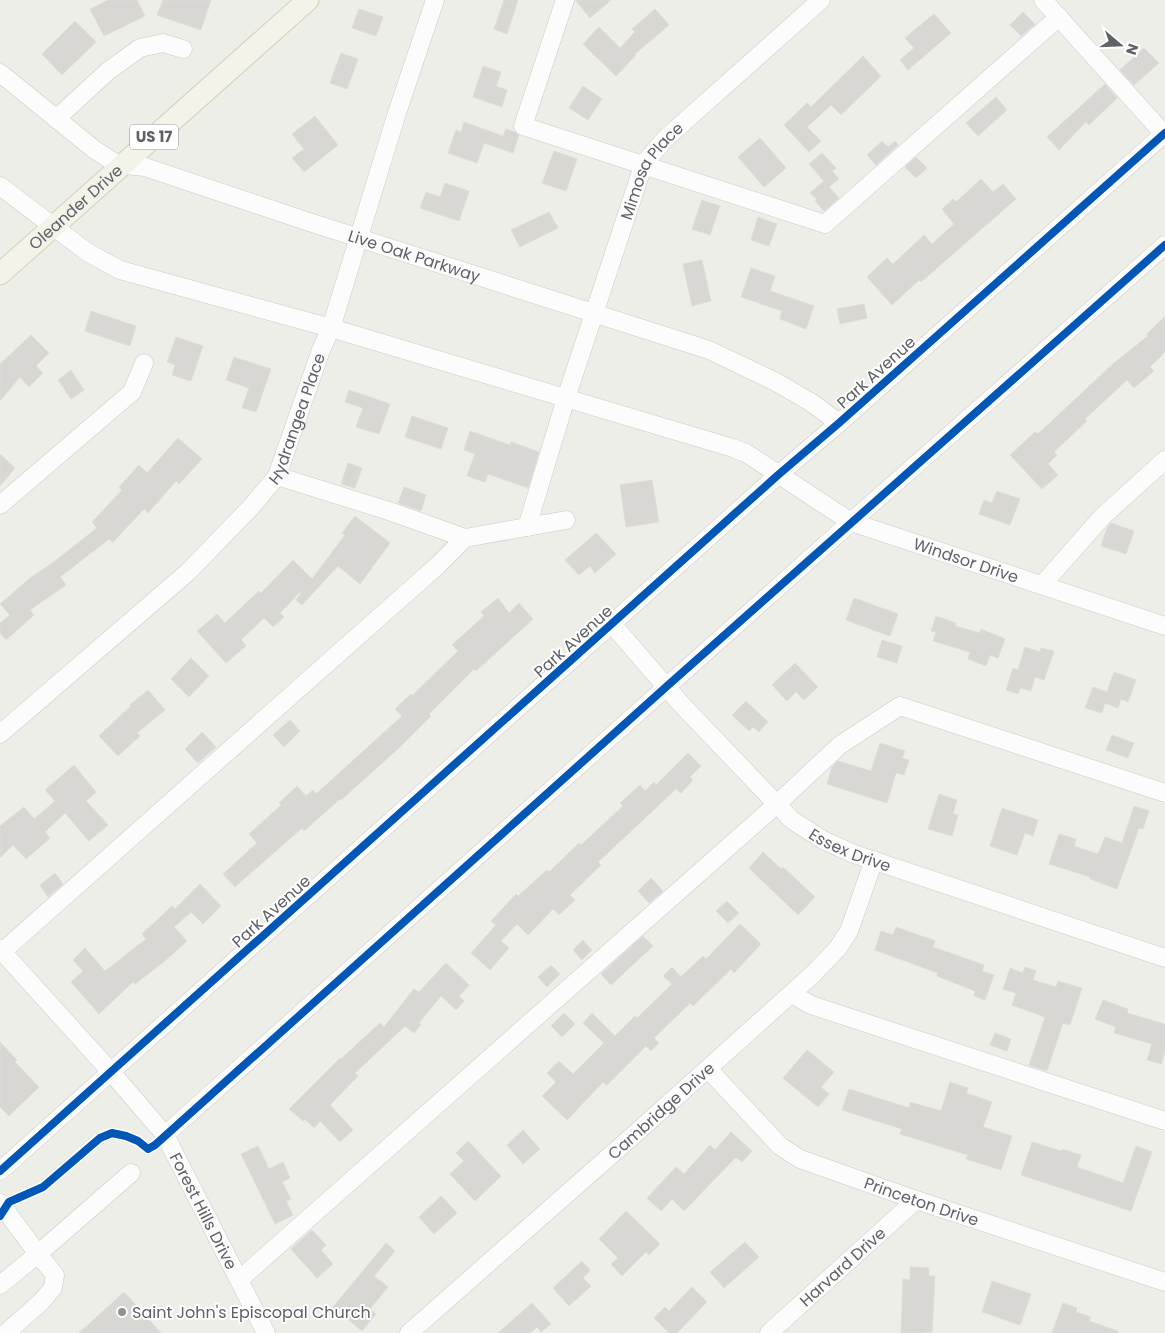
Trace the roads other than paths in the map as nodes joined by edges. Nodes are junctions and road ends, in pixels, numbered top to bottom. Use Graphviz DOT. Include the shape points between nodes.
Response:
graph roads {
  1 [pos="308,0"];
  2 [pos="435,0"];
  3 [pos="565,0"];
  4 [pos="821,0"];
  5 [pos="1043,0"];
  6 [pos="1059,17"];
  7 [pos="183,49"];
  8 [pos="0,73"];
  9 [pos="56,118"];
  10 [pos="1164,133"];
  11 [pos="124,165"];
  12 [pos="644,166"];
  13 [pos="3,193"];
  14 [pos="53,227"];
  15 [pos="358,237"];
  16 [pos="1165,245"];
  17 [pos="0,274"];
  18 [pos="594,312"];
  19 [pos="331,328"];
  20 [pos="144,364"];
  21 [pos="566,398"];
  22 [pos="839,423"];
  23 [pos="1165,460"];
  24 [pos="778,475"];
  25 [pos="277,476"];
  26 [pos="0,505"];
  27 [pos="566,520"];
  28 [pos="851,522"];
  29 [pos="527,527"];
  30 [pos="465,538"];
  31 [pos="1042,586"];
  32 [pos="612,624"];
  33 [pos="1165,626"];
  34 [pos="666,687"];
  35 [pos="0,734"];
  36 [pos="1165,793"];
  37 [pos="777,804"];
  38 [pos="874,860"];
  39 [pos="1,950"];
  40 [pos="1165,958"];
  41 [pos="792,994"];
  42 [pos="708,1069"];
  43 [pos="111,1072"];
  44 [pos="1165,1122"];
  45 [pos="165,1135"];
  46 [pos="0,1171"];
  47 [pos="131,1173"];
  48 [pos="916,1200"];
  49 [pos="0,1203"];
  50 [pos="38,1254"];
  51 [pos="240,1279"];
  52 [pos="1165,1282"];
  53 [pos="0,1285"];
  54 [pos="6,1333"];
  55 [pos="266,1333"];
  56 [pos="408,1333"];
  57 [pos="769,1333"];
  1 -- 11 [label="main road, Oleander Drive / US 17"];
  2 -- 15 [label="street, Hydrangea Place"];
  3 -- 12 [label="street" via="524,126"];
  4 -- 12 [label="street, Mimosa Place" via="666,138"];
  5 -- 6 [label="street"];
  6 -- 10 [label="street"];
  6 -- 12 [label="street" via="825,224"];
  7 -- 9 [label="street" via="163,43 140,48 108,71"];
  8 -- 9 [label="street, Live Oak Parkway"];
  9 -- 11 [label="street, Live Oak Parkway" via="95,150"];
  10 -- 22 [label="street, Park Avenue"];
  11 -- 14 [label="main road, Oleander Drive / US 17"];
  11 -- 15 [label="street, Live Oak Parkway" via="145,167"];
  12 -- 18 [label="street, Mimosa Place"];
  13 -- 14 [label="street"];
  14 -- 17 [label="main road, Oleander Drive / US 17"];
  14 -- 19 [label="street" via="87,252 120,270"];
  15 -- 18 [label="street, Live Oak Parkway"];
  15 -- 19 [label="street, Hydrangea Place"];
  16 -- 28 [label="street"];
  18 -- 21 [label="street, Mimosa Place"];
  18 -- 22 [label="street, Live Oak Parkway" via="731,359 805,398"];
  19 -- 21 [label="street"];
  19 -- 25 [label="street, Hydrangea Place"];
  20 -- 26 [label="street" via="132,392"];
  21 -- 24 [label="street" via="733,448"];
  21 -- 29 [label="street, Mimosa Place"];
  22 -- 24 [label="street, Park Avenue"];
  23 -- 31 [label="street" via="1103,516"];
  24 -- 28 [label="street, Windsor Drive"];
  24 -- 32 [label="street, Park Avenue"];
  25 -- 30 [label="street"];
  25 -- 35 [label="street, Hydrangea Place" via="188,572"];
  27 -- 29 [label="street"];
  28 -- 31 [label="street, Windsor Drive"];
  28 -- 34 [label="street"];
  29 -- 30 [label="street"];
  30 -- 39 [label="street"];
  31 -- 33 [label="street, Windsor Drive"];
  32 -- 34 [label="street, Essex Drive"];
  32 -- 43 [label="street, Park Avenue"];
  34 -- 37 [label="street, Essex Drive"];
  34 -- 45 [label="street"];
  36 -- 37 [label="street" via="900,706 840,745"];
  37 -- 38 [label="street, Essex Drive" via="805,830"];
  37 -- 51 [label="street"];
  38 -- 40 [label="street, Essex Drive"];
  38 -- 41 [label="street, Cambridge Drive" via="844,940"];
  39 -- 43 [label="street, Forest Hills Drive"];
  41 -- 42 [label="street, Cambridge Drive"];
  41 -- 44 [label="street" via="811,1005"];
  42 -- 48 [label="street, Princeton Drive" via="788,1152"];
  42 -- 56 [label="street, Cambridge Drive"];
  43 -- 45 [label="street, Forest Hills Drive"];
  43 -- 46 [label="street, Park Avenue"];
  45 -- 51 [label="street, Forest Hills Drive"];
  47 -- 50 [label="street"];
  48 -- 52 [label="street, Princeton Drive"];
  48 -- 57 [label="street, Harvard Drive"];
  49 -- 50 [label="street"];
  50 -- 53 [label="street"];
  50 -- 54 [label="street" via="55,1275 54,1288"];
  51 -- 55 [label="street, Forest Hills Drive"];
}
